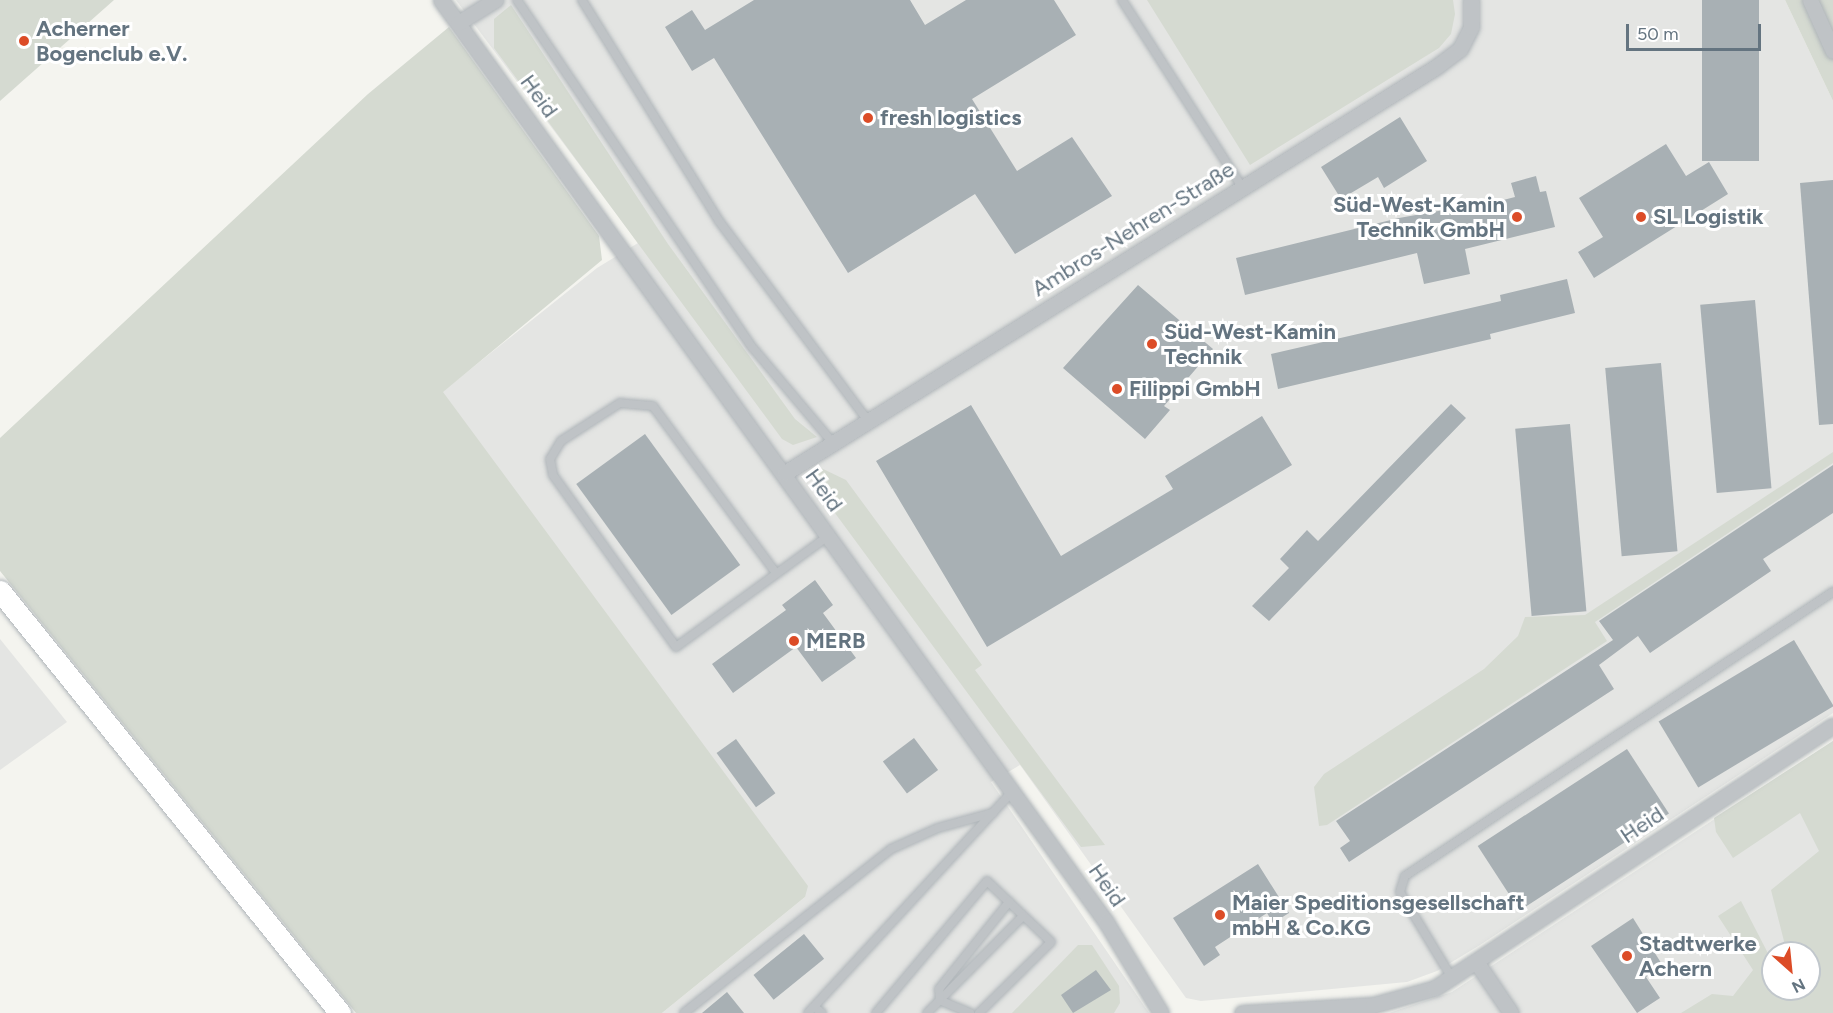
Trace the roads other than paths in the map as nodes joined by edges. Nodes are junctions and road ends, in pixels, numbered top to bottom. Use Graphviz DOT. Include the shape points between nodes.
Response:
graph roads {
  1 [pos="441,0"];
  2 [pos="495,0"];
  3 [pos="517,0"];
  4 [pos="582,0"];
  5 [pos="1122,0"];
  6 [pos="1471,0"];
  7 [pos="1810,0"];
  8 [pos="458,23"];
  9 [pos="1833,51"];
  10 [pos="1242,187"];
  11 [pos="868,421"];
  12 [pos="833,443"];
  13 [pos="784,473"];
  14 [pos="829,535"];
  15 [pos="776,573"];
  16 [pos="0,591"];
  17 [pos="1833,592"];
  18 [pos="1833,726"];
  19 [pos="1013,791"];
  20 [pos="993,813"];
  21 [pos="1009,902"];
  22 [pos="1023,916"];
  23 [pos="1477,963"];
  24 [pos="1452,978"];
  25 [pos="940,1000"];
  26 [pos="811,1010"];
  27 [pos="340,1013"];
  28 [pos="684,1013"];
  29 [pos="822,1013"];
  30 [pos="876,1013"];
  31 [pos="927,1013"];
  32 [pos="970,1013"];
  33 [pos="979,1013"];
  34 [pos="1161,1013"];
  35 [pos="1242,1013"];
  36 [pos="1511,1013"];
  1 -- 8 [label="street, Heid"];
  2 -- 8 [label="street"];
  3 -- 12 [label="lane" via="753,348"];
  4 -- 11 [label="lane" via="719,220"];
  5 -- 10 [label="lane"];
  6 -- 10 [label="street, Ambros-Nehren-Straße" via="1471,27 1460,49"];
  7 -- 9 [label="street"];
  8 -- 13 [label="street, Heid"];
  10 -- 11 [label="street, Ambros-Nehren-Straße"];
  11 -- 12 [label="street, Ambros-Nehren-Straße"];
  12 -- 13 [label="street, Ambros-Nehren-Straße"];
  13 -- 14 [label="street, Heid"];
  14 -- 15 [label="lane"];
  14 -- 19 [label="street, Heid"];
  15 -- 15 [label="lane" via="676,647 553,475 550,459 561,441 620,404 653,406"];
  16 -- 27 [label="main road"];
  17 -- 24 [label="lane" via="1405,876 1400,892"];
  18 -- 23 [label="street, Heid"];
  19 -- 20 [label="lane"];
  19 -- 34 [label="street, Heid" via="1106,922"];
  20 -- 26 [label="lane"];
  20 -- 28 [label="lane" via="938,828 891,849"];
  21 -- 22 [label="lane"];
  21 -- 25 [label="lane" via="939,989"];
  21 -- 30 [label="lane" via="987,881"];
  22 -- 25 [label="lane"];
  22 -- 33 [label="lane" via="1051,942"];
  23 -- 24 [label="street, Heid"];
  23 -- 36 [label="street"];
  24 -- 35 [label="street, Heid" via="1411,998 1373,1005"];
  25 -- 31 [label="lane"];
  25 -- 32 [label="lane"];
  26 -- 29 [label="lane"];
}
